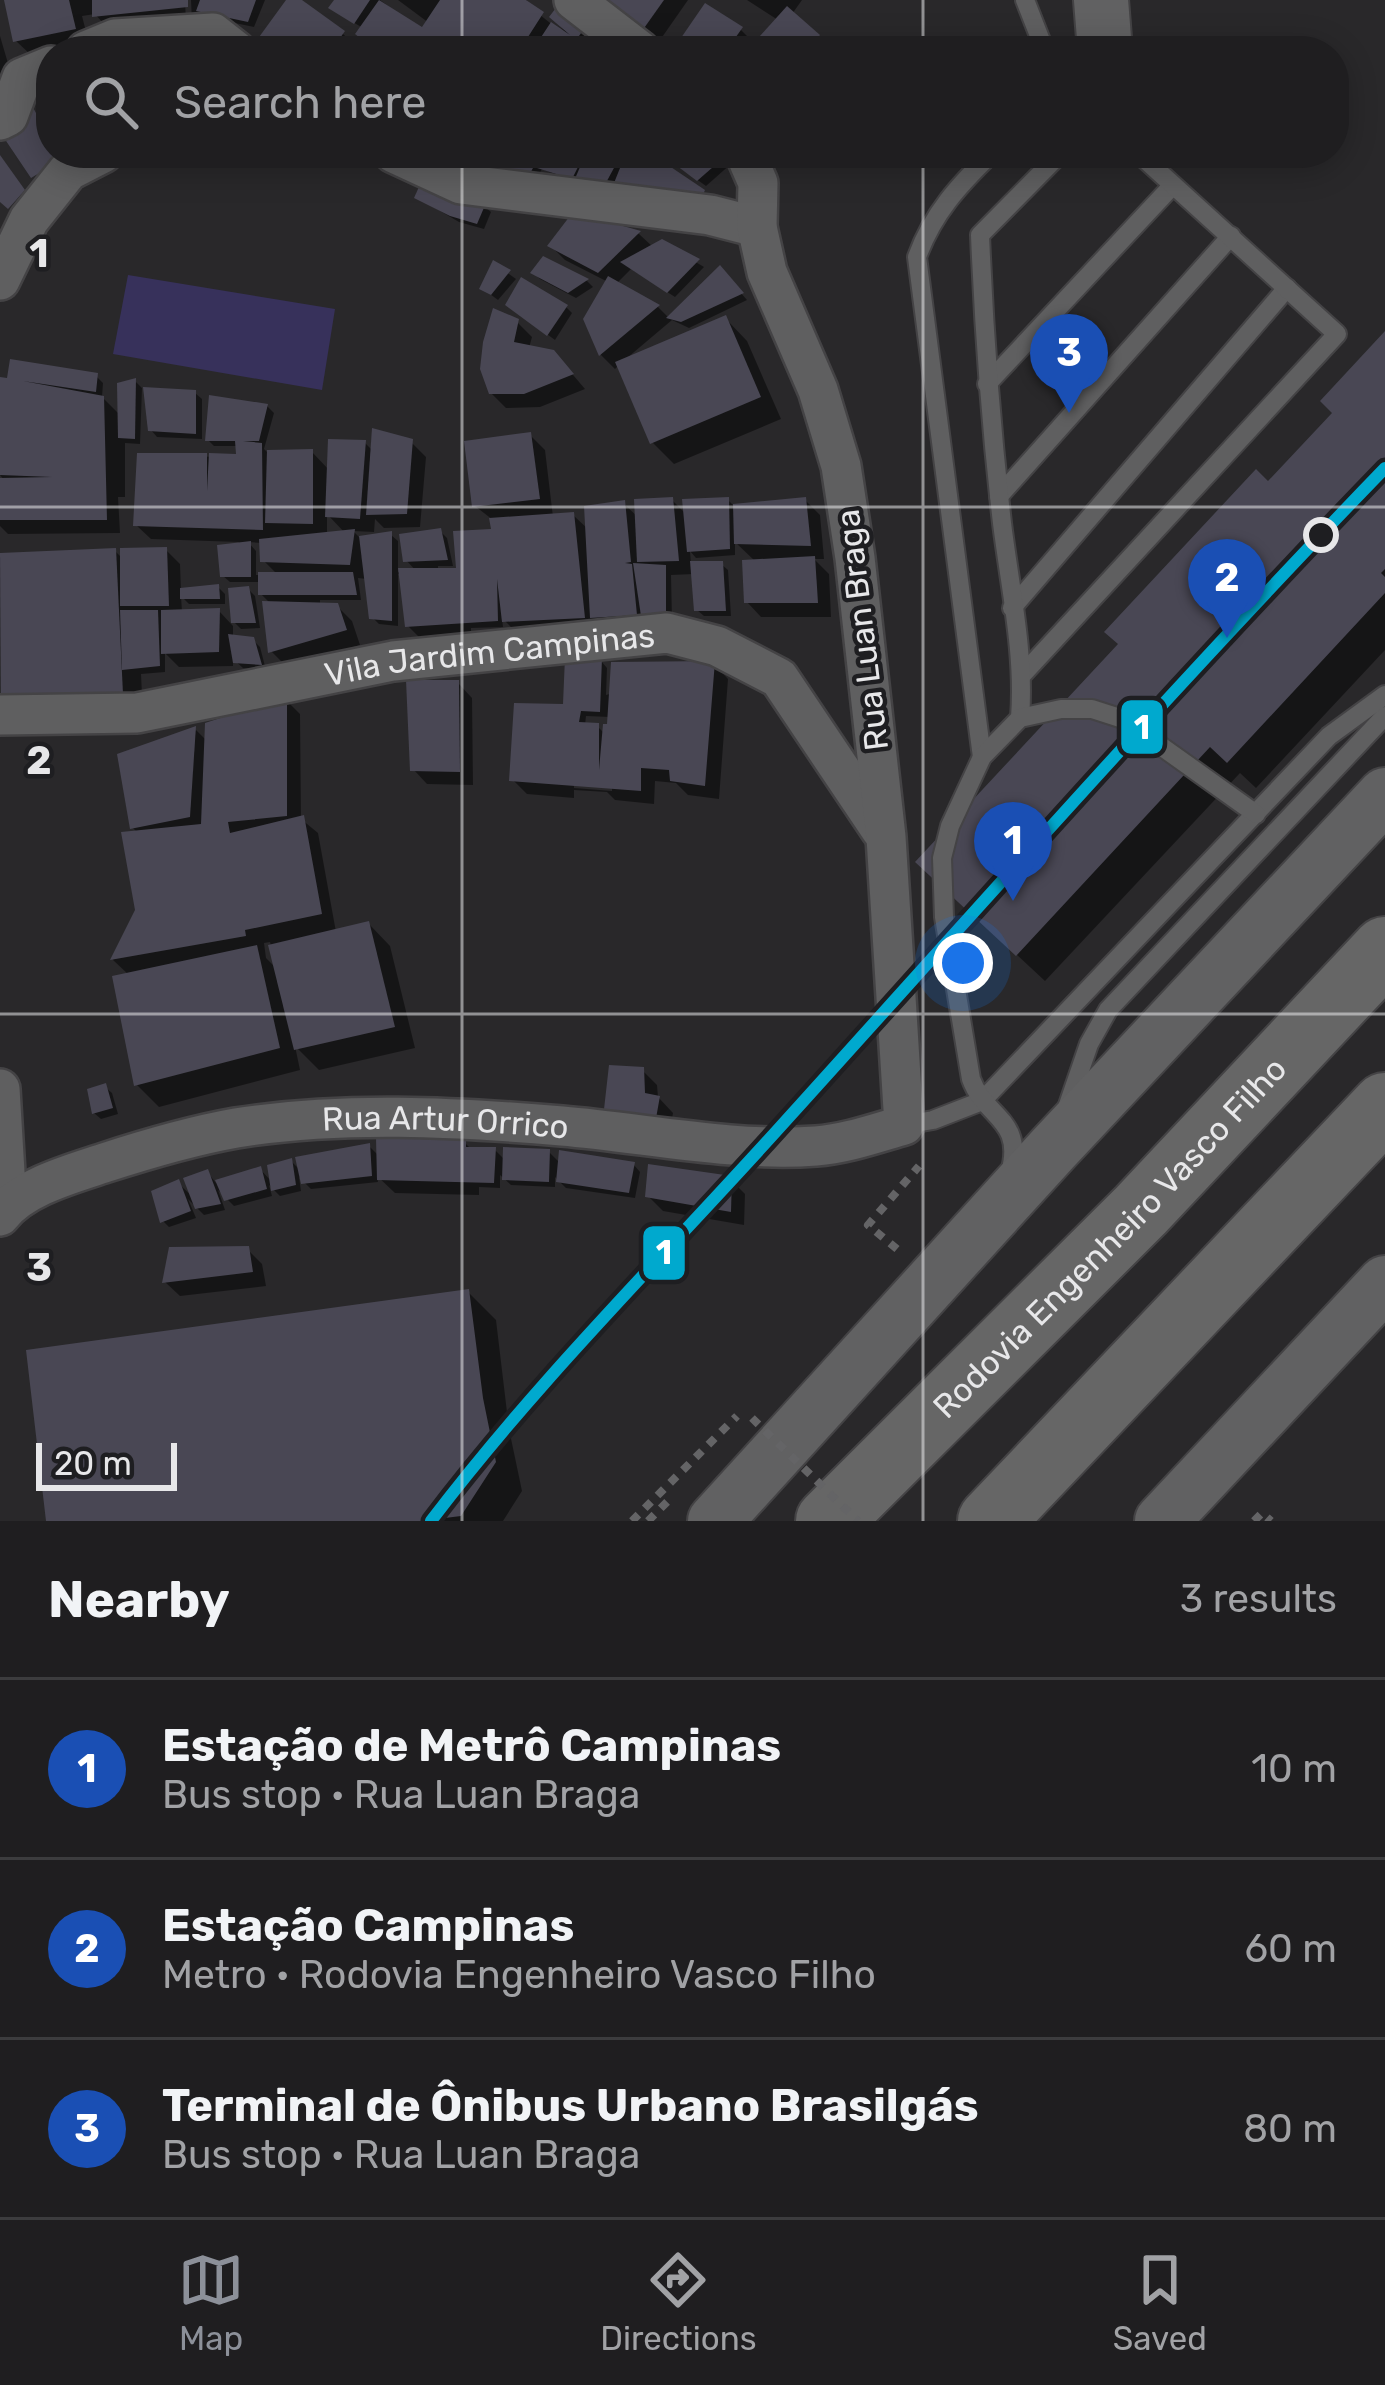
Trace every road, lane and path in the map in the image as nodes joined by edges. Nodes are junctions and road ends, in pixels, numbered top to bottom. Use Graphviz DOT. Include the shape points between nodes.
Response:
graph roads {
  1 [pos="574,0"];
  2 [pos="1025,0"];
  3 [pos="1101,0"];
  4 [pos="164,36"];
  5 [pos="217,36"];
  6 [pos="621,36"];
  7 [pos="1039,36"];
  8 [pos="1104,36"];
  9 [pos="36,72"];
  10 [pos="0,120"];
  11 [pos="74,168"];
  12 [pos="426,168"];
  13 [pos="752,168"];
  14 [pos="977,168"];
  15 [pos="1046,168"];
  16 [pos="1154,168"];
  17 [pos="1173,185"];
  18 [pos="758,227"];
  19 [pos="1231,236"];
  20 [pos="0,280"];
  21 [pos="1287,288"];
  22 [pos="987,384"];
  23 [pos="999,496"];
  24 [pos="1012,608"];
  25 [pos="1023,674"];
  26 [pos="1385,694"];
  27 [pos="0,715"];
  28 [pos="1385,716"];
  29 [pos="1020,718"];
  30 [pos="982,757"];
  31 [pos="1385,795"];
  32 [pos="1256,814"];
  33 [pos="886,837"];
  34 [pos="1385,950"];
  35 [pos="0,1089"];
  36 [pos="982,1101"];
  37 [pos="1385,1106"];
  38 [pos="904,1125"];
  39 [pos="1053,1149"];
  40 [pos="1000,1206"];
  41 [pos="4,1211"];
  42 [pos="882,1266"];
  43 [pos="1385,1283"];
  44 [pos="752,1418"];
  45 [pos="715,1521"];
  46 [pos="829,1521"];
  47 [pos="858,1521"];
  48 [pos="992,1521"];
  49 [pos="1162,1521"];
  50 [pos="1254,1521"];
  51 [pos="1271,1521"];
  1 -- 6 [label="street"];
  2 -- 7 [label="lane"];
  3 -- 8 [label="main road"];
  4 -- 5 [label="street"];
  9 -- 10 [label="street" via="22,78"];
  11 -- 20 [label="street" via="29,220"];
  12 -- 18 [label="street" via="460,184"];
  13 -- 18 [label="street, Rua Luan Braga"];
  14 -- 30 [label="lane" via="952,192 917,256"];
  15 -- 22 [label="lane" via="980,235"];
  16 -- 17 [label="lane"];
  17 -- 19 [label="lane"];
  17 -- 22 [label="lane"];
  18 -- 33 [label="street, Rua Luan Braga" via="766,272 841,466"];
  19 -- 21 [label="lane"];
  19 -- 23 [label="lane"];
  21 -- 24 [label="lane"];
  21 -- 25 [label="lane" via="1337,334"];
  22 -- 23 [label="lane"];
  23 -- 24 [label="lane"];
  24 -- 25 [label="lane"];
  25 -- 29 [label="lane"];
  26 -- 32 [label="lane" via="1329,736"];
  27 -- 33 [label="street, Vila Jardim Campinas" via="137,713 393,661 667,633 717,646 779,678"];
  28 -- 39 [label="lane" via="1108,1010 1088,1044"];
  29 -- 30 [label="lane"];
  29 -- 32 [label="lane" via="1061,709 1123,719"];
  30 -- 36 [label="lane" via="950,826 941,893 971,1078"];
  31 -- 39 [label="main road"];
  32 -- 36 [label="lane"];
  33 -- 38 [label="street, Rua Luan Braga"];
  34 -- 46 [label="highway, Rodovia Engenheiro Vasco Filho" via="1141,1210"];
  35 -- 41 [label="street"];
  36 -- 38 [label="lane"];
  36 -- 40 [label="lane" via="1004,1118 1012,1137"];
  37 -- 48 [label="highway"];
  38 -- 41 [label="street, Rua Artur Orrico" via="781,1148 521,1123 326,1120 237,1128 63,1177"];
  38 -- 42 [label="path" via="931,1151 868,1225 897,1249"];
  39 -- 40 [label="main road"];
  40 -- 45 [label="main road"];
  43 -- 49 [label="main road"];
  44 -- 47 [label="path, bridge"];
  50 -- 51 [label="path" via="1262,1513"];
}
